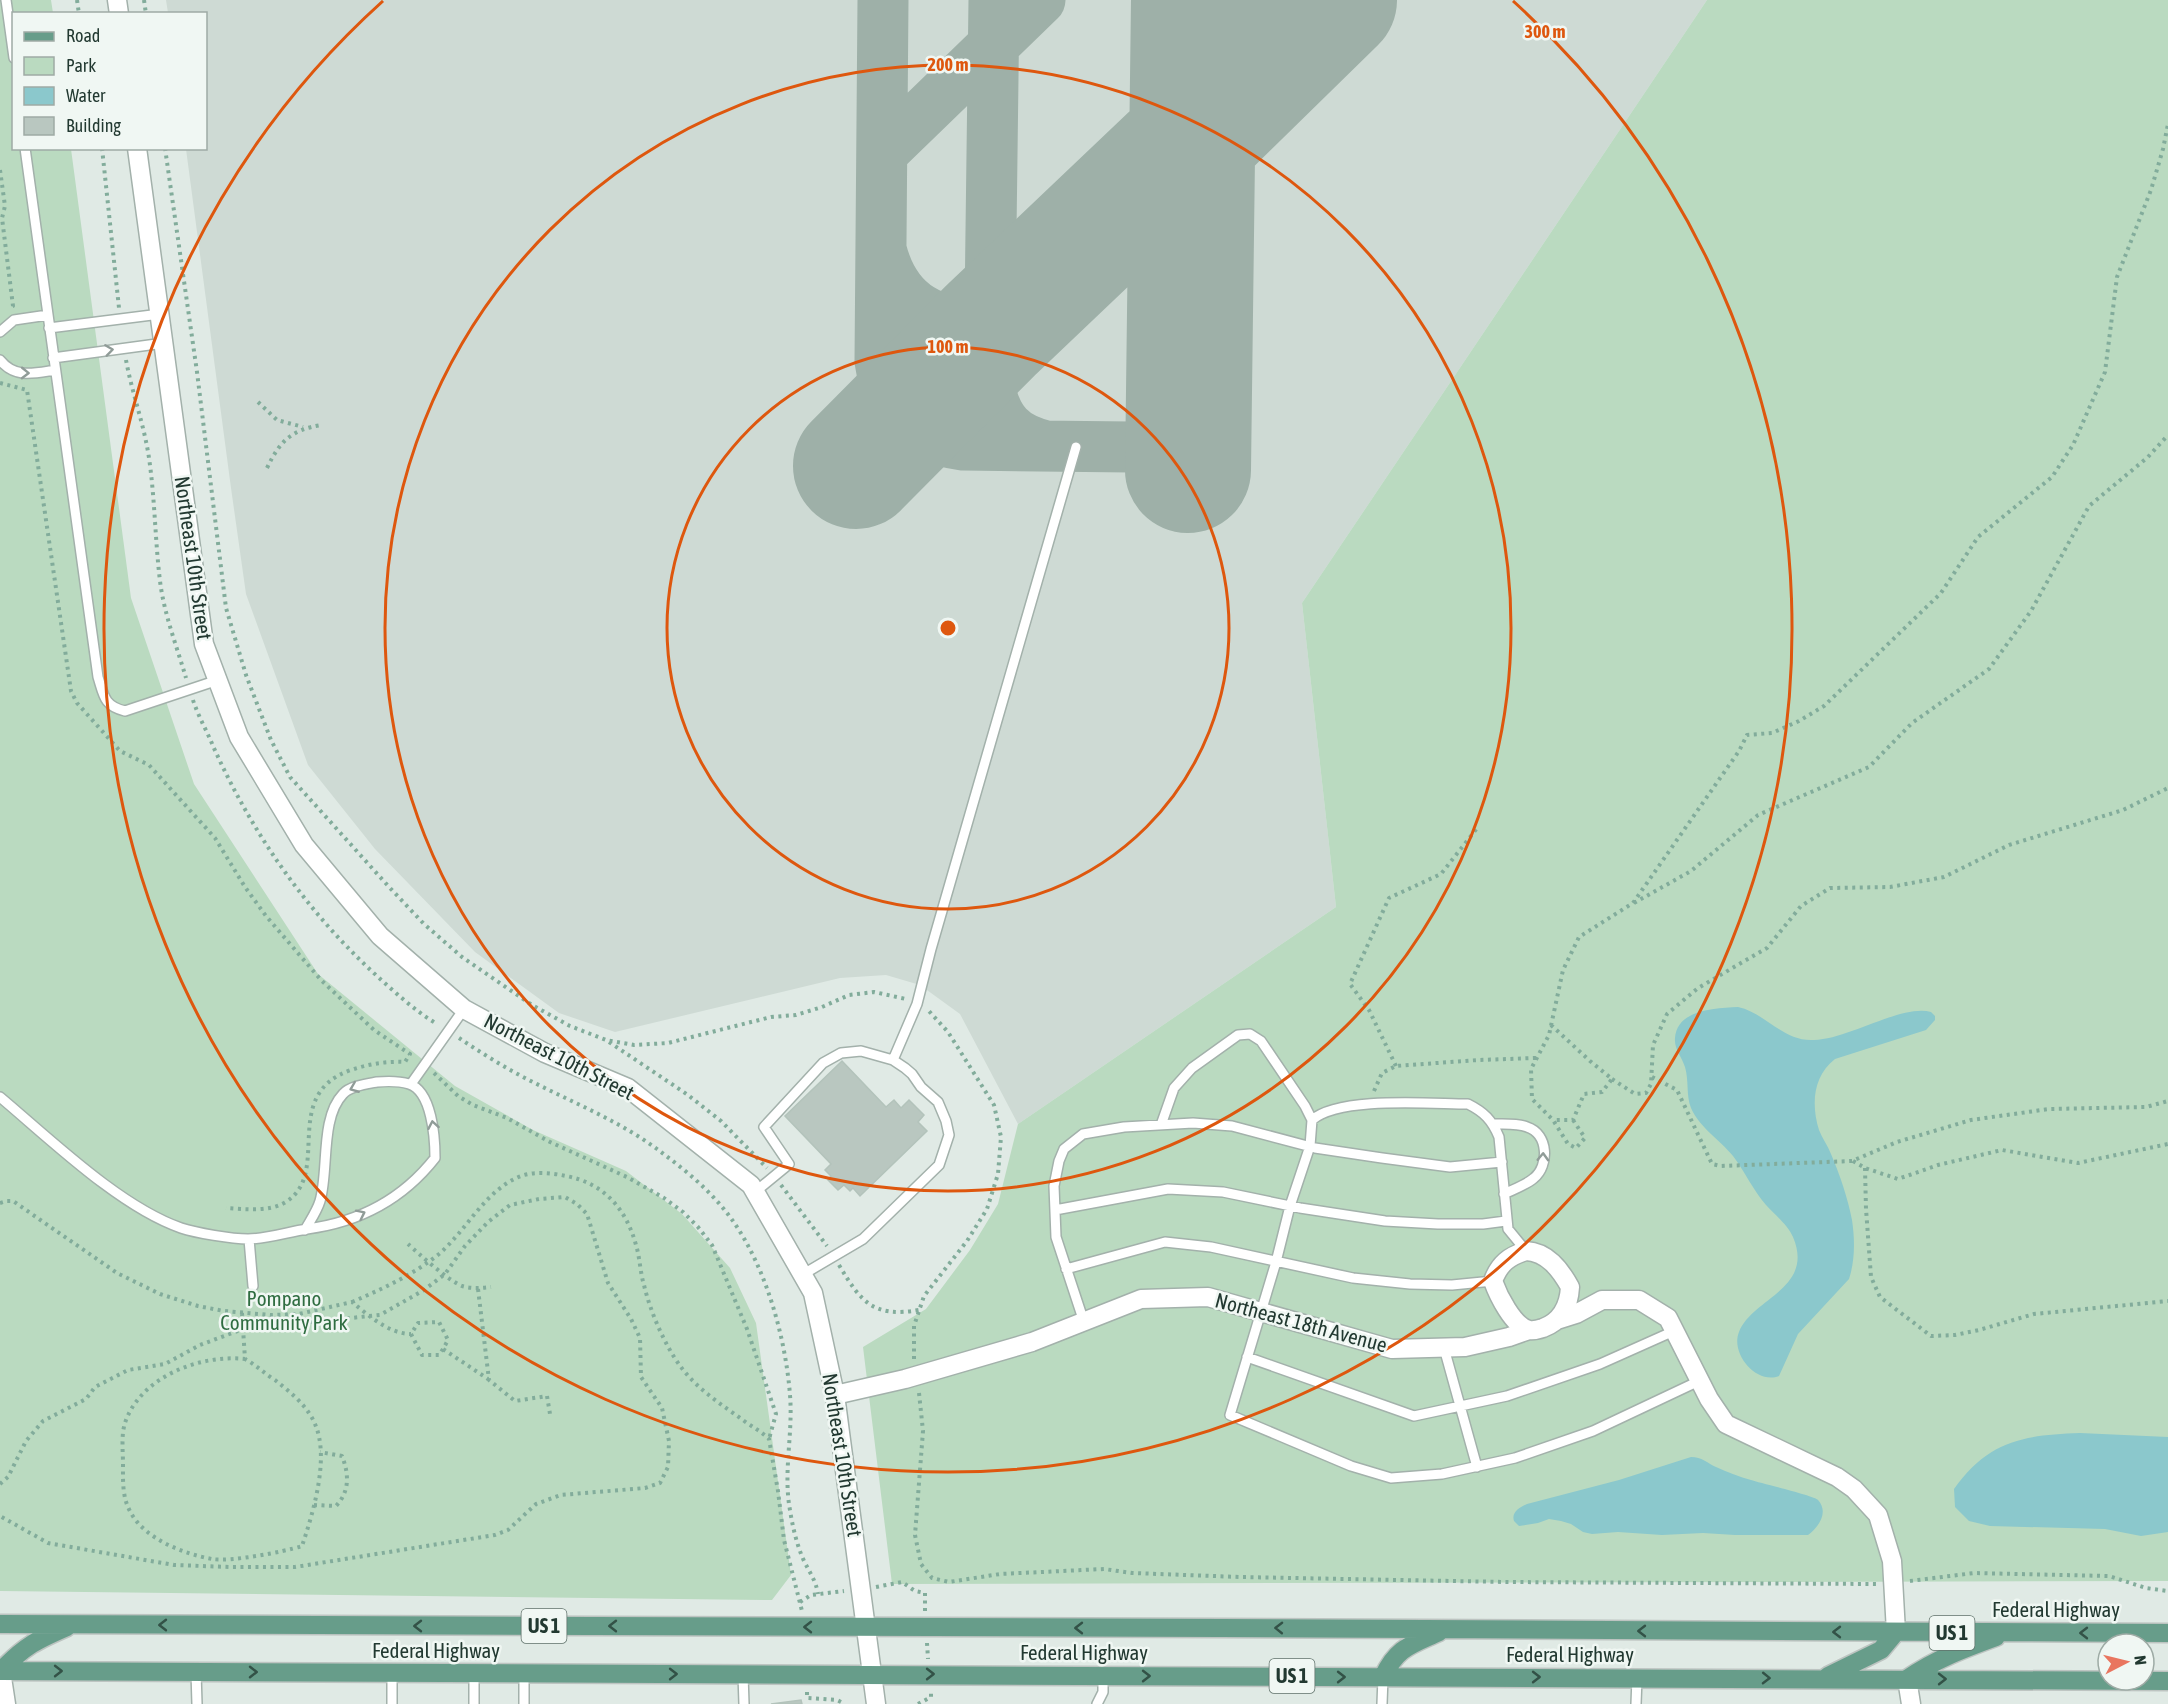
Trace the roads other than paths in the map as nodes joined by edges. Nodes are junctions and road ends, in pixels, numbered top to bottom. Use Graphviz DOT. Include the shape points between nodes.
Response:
graph roads {
  1 [pos="6,0"];
  2 [pos="12,44"];
  3 [pos="25,150"];
  4 [pos="137,150"];
  5 [pos="159,314"];
  6 [pos="48,315"];
  7 [pos="50,328"];
  8 [pos="0,332"];
  9 [pos="164,343"];
  10 [pos="53,358"];
  11 [pos="0,360"];
  12 [pos="55,370"];
  13 [pos="1076,447"];
  14 [pos="218,680"];
  15 [pos="464,1009"];
  16 [pos="892,1060"];
  17 [pos="411,1084"];
  18 [pos="0,1097"];
  19 [pos="1312,1120"];
  20 [pos="1494,1124"];
  21 [pos="1161,1125"];
  22 [pos="1310,1146"];
  23 [pos="1502,1162"];
  24 [pos="755,1192"];
  25 [pos="1504,1194"];
  26 [pos="1290,1206"];
  27 [pos="1055,1210"];
  28 [pos="1506,1221"];
  29 [pos="305,1230"];
  30 [pos="249,1239"];
  31 [pos="1526,1251"];
  32 [pos="1276,1262"];
  33 [pos="1066,1269"];
  34 [pos="802,1275"];
  35 [pos="1493,1281"];
  36 [pos="253,1286"];
  37 [pos="1570,1287"];
  38 [pos="1602,1300"];
  39 [pos="1261,1311"];
  40 [pos="1557,1320"];
  41 [pos="1084,1322"];
  42 [pos="1529,1330"];
  43 [pos="1674,1331"];
  44 [pos="1444,1348"];
  45 [pos="1247,1357"];
  46 [pos="1699,1381"];
  47 [pos="835,1395"];
  48 [pos="1459,1407"];
  49 [pos="1477,1467"];
  50 [pos="0,1624"];
  51 [pos="74,1624"];
  52 [pos="866,1628"];
  53 [pos="1443,1630"];
  54 [pos="1896,1632"];
  55 [pos="2009,1633"];
  56 [pos="2168,1633"];
  57 [pos="1,1671"];
  58 [pos="196,1672"];
  59 [pos="392,1673"];
  60 [pos="474,1674"];
  61 [pos="524,1674"];
  62 [pos="743,1674"];
  63 [pos="872,1674"];
  64 [pos="1103,1675"];
  65 [pos="1383,1677"];
  66 [pos="1637,1678"];
  67 [pos="1821,1679"];
  68 [pos="1907,1679"];
  69 [pos="2168,1681"];
  70 [pos="6,1704"];
  71 [pos="197,1704"];
  72 [pos="392,1704"];
  73 [pos="474,1704"];
  74 [pos="524,1704"];
  75 [pos="744,1704"];
  76 [pos="876,1704"];
  77 [pos="1097,1704"];
  78 [pos="1382,1704"];
  79 [pos="1635,1704"];
  80 [pos="1911,1704"];
  1 -- 2 [label="lane"];
  3 -- 6 [label="lane"];
  4 -- 5 [label="street, Northeast 10th Street"];
  5 -- 7 [label="lane"];
  5 -- 9 [label="street, Northeast 10th Street"];
  6 -- 7 [label="lane"];
  6 -- 8 [label="lane" via="14,320"];
  7 -- 10 [label="lane"];
  10 -- 9 [label="lane, one-way"];
  9 -- 14 [label="street, Northeast 10th Street" via="204,644"];
  10 -- 12 [label="lane"];
  11 -- 12 [label="lane, one-way" via="17,373"];
  12 -- 14 [label="lane" via="98,677 105,699 110,706 125,711"];
  13 -- 16 [label="lane" via="917,1004"];
  14 -- 15 [label="street, Northeast 10th Street" via="239,736 304,845 380,936"];
  15 -- 17 [label="lane"];
  15 -- 24 [label="street, Northeast 10th Street" via="546,1053 628,1088"];
  16 -- 24 [label="lane" via="861,1051 841,1053 823,1063 764,1127 789,1164"];
  16 -- 34 [label="lane" via="912,1074 938,1102 949,1135 939,1165 863,1239"];
  17 -- 29 [label="lane, one-way" via="389,1081 344,1092 334,1106 320,1202"];
  29 -- 17 [label="lane, one-way" via="347,1221 395,1198 435,1158 431,1114"];
  18 -- 30 [label="lane" via="108,1186 148,1212 181,1228"];
  19 -- 20 [label="lane" via="1334,1110 1370,1103 1468,1104 1483,1111"];
  19 -- 21 [label="lane" via="1261,1041 1250,1034 1238,1035 1191,1068 1174,1088"];
  19 -- 22 [label="lane"];
  20 -- 23 [label="lane"];
  25 -- 20 [label="lane, one-way" via="1533,1179 1542,1170 1545,1159 1538,1134 1528,1126"];
  21 -- 22 [label="lane" via="1232,1125"];
  21 -- 27 [label="lane" via="1083,1134 1064,1149 1054,1186"];
  22 -- 23 [label="lane" via="1450,1167"];
  22 -- 26 [label="lane"];
  23 -- 25 [label="lane"];
  24 -- 34 [label="street, Northeast 10th Street"];
  25 -- 28 [label="lane"];
  26 -- 27 [label="lane" via="1223,1191 1168,1189"];
  26 -- 28 [label="lane" via="1385,1221"];
  26 -- 32 [label="lane"];
  27 -- 33 [label="lane" via="1056,1237"];
  28 -- 31 [label="lane"];
  29 -- 30 [label="lane"];
  30 -- 36 [label="lane"];
  31 -- 35 [label="street" via="1505,1261"];
  31 -- 37 [label="street" via="1539,1252 1549,1259"];
  32 -- 33 [label="lane" via="1211,1247 1165,1242"];
  32 -- 35 [label="lane" via="1353,1278 1410,1284"];
  32 -- 39 [label="lane"];
  33 -- 41 [label="lane"];
  34 -- 47 [label="street, Northeast 10th Street" via="813,1293"];
  35 -- 42 [label="street" via="1498,1296 1516,1321"];
  37 -- 38 [label="street"];
  37 -- 40 [label="street" via="1565,1310"];
  38 -- 40 [label="street"];
  38 -- 43 [label="street" via="1639,1300 1668,1318"];
  39 -- 41 [label="street, Northeast 18th Avenue" via="1208,1297 1142,1299"];
  39 -- 44 [label="street, Northeast 18th Avenue" via="1392,1349"];
  39 -- 45 [label="lane"];
  40 -- 42 [label="street"];
  41 -- 47 [label="street, Northeast 18th Avenue" via="1032,1342"];
  42 -- 44 [label="street, Northeast 18th Avenue" via="1465,1347"];
  43 -- 46 [label="street"];
  43 -- 48 [label="lane" via="1600,1364 1507,1396"];
  44 -- 48 [label="lane"];
  45 -- 48 [label="lane" via="1414,1416"];
  45 -- 49 [label="lane" via="1230,1415 1351,1466 1391,1478"];
  46 -- 49 [label="lane" via="1593,1431"];
  46 -- 54 [label="street" via="1726,1424 1837,1477 1878,1515 1892,1561"];
  47 -- 52 [label="street, Northeast 10th Street"];
  48 -- 49 [label="lane"];
  50 -- 51 [label="main road, Federal Highway / US 1"];
  52 -- 51 [label="main road, Federal Highway / US 1, one-way"];
  51 -- 57 [label="main road" via="19,1651"];
  53 -- 52 [label="main road, Federal Highway / US 1, one-way"];
  52 -- 63 [label="street, Northeast 10th Street"];
  54 -- 53 [label="main road, Federal Highway / US 1, one-way"];
  53 -- 65 [label="main road" via="1403,1649 1391,1660"];
  54 -- 55 [label="main road, Federal Highway / US 1"];
  54 -- 67 [label="main road" via="1881,1650"];
  56 -- 55 [label="main road, Federal Highway / US 1, one-way"];
  55 -- 68 [label="main road" via="1954,1652"];
  57 -- 58 [label="main road, Federal Highway / US 1, one-way"];
  57 -- 70 [label="street"];
  58 -- 59 [label="main road, Federal Highway / US 1, one-way"];
  58 -- 71 [label="lane"];
  59 -- 60 [label="main road, Federal Highway / US 1"];
  59 -- 72 [label="lane"];
  60 -- 61 [label="main road, Federal Highway / US 1"];
  60 -- 73 [label="lane"];
  61 -- 62 [label="main road, Federal Highway / US 1, one-way"];
  61 -- 74 [label="lane"];
  62 -- 63 [label="main road, Federal Highway / US 1"];
  62 -- 75 [label="lane"];
  63 -- 64 [label="main road, Federal Highway / US 1, one-way"];
  63 -- 76 [label="street, Northeast 10th Street"];
  64 -- 65 [label="main road, Federal Highway / US 1, one-way"];
  64 -- 77 [label="lane" via="1103,1692"];
  65 -- 66 [label="main road, Federal Highway / US 1, one-way"];
  65 -- 78 [label="lane"];
  66 -- 67 [label="main road, Federal Highway / US 1, one-way"];
  66 -- 79 [label="lane"];
  67 -- 68 [label="main road, Federal Highway / US 1"];
  68 -- 69 [label="main road, Federal Highway / US 1, one-way"];
  68 -- 80 [label="street"];
}
